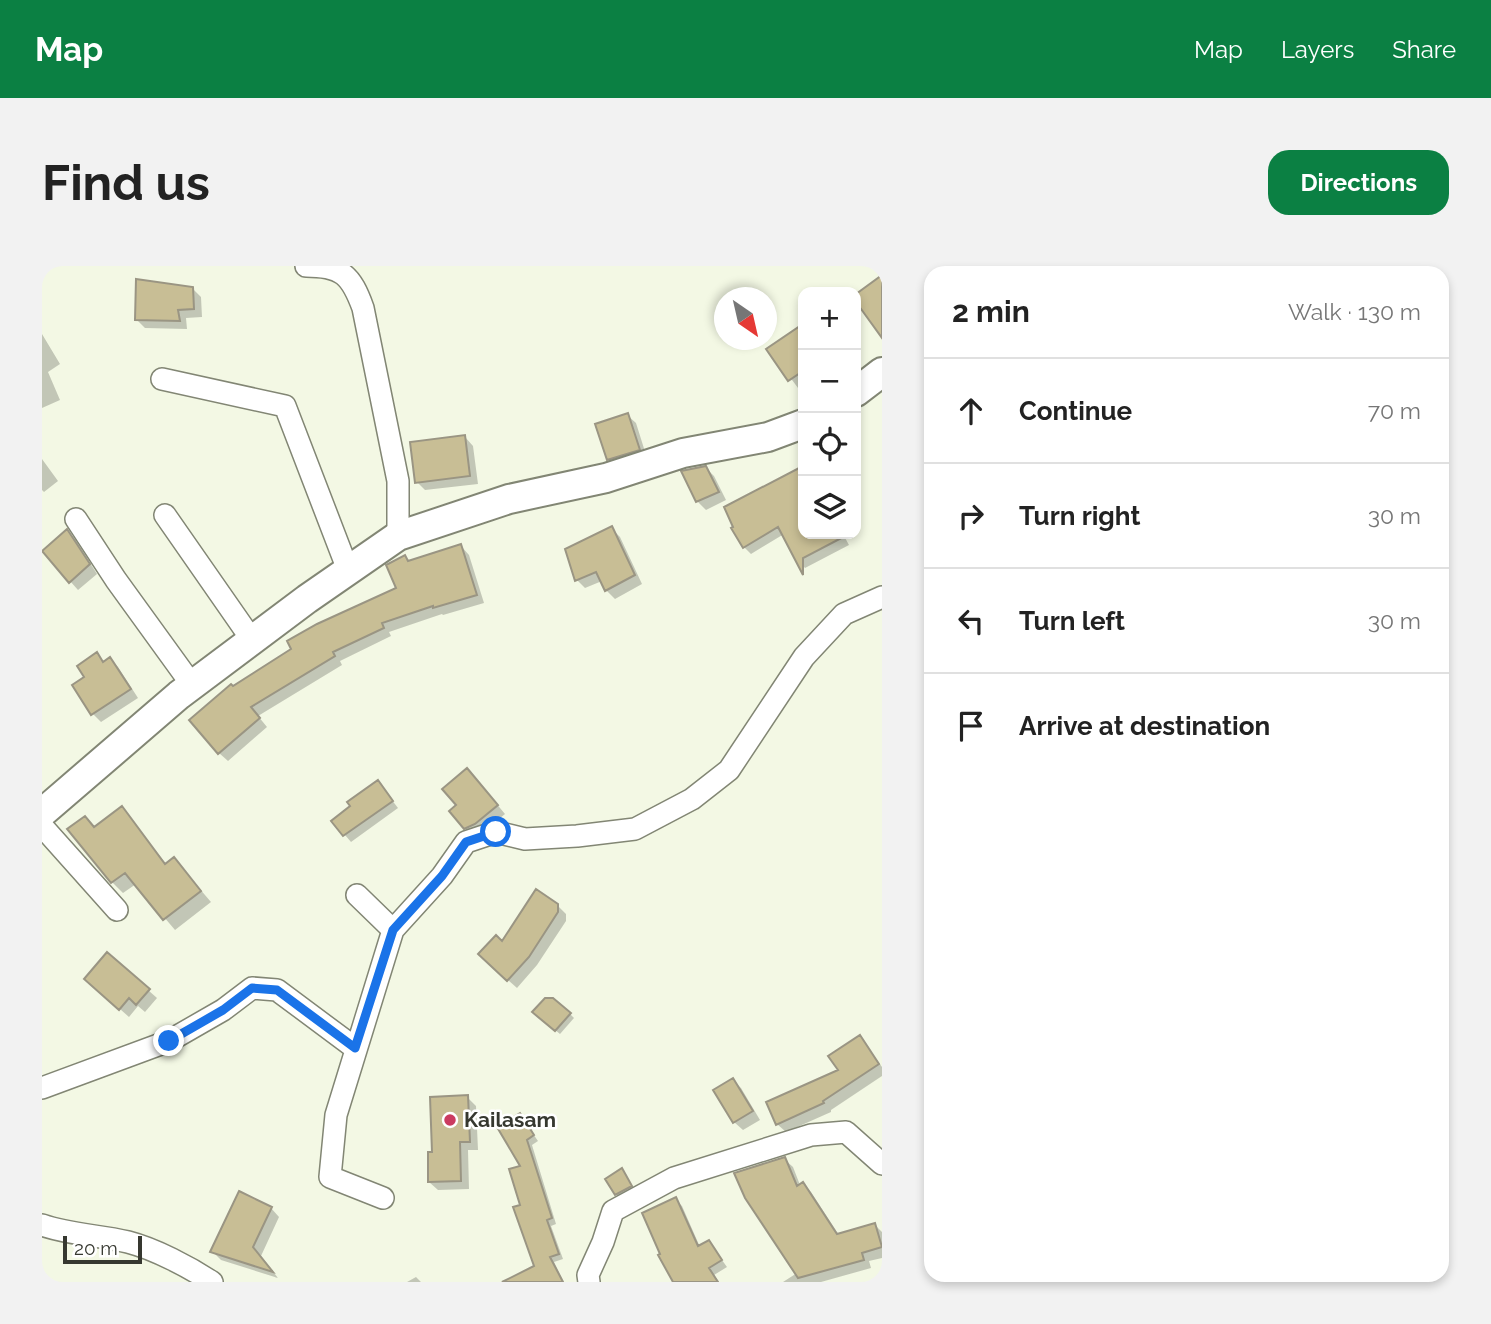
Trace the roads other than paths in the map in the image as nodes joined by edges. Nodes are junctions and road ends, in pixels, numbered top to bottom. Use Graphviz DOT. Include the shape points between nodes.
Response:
graph roads {
  1 [pos="306,266"];
  2 [pos="328,266"];
  3 [pos="882,372"];
  4 [pos="162,379"];
  5 [pos="861,388"];
  6 [pos="798,426"];
  7 [pos="165,515"];
  8 [pos="76,519"];
  9 [pos="398,536"];
  10 [pos="348,570"];
  11 [pos="882,597"];
  12 [pos="252,640"];
  13 [pos="192,685"];
  14 [pos="42,813"];
  15 [pos="42,826"];
  16 [pos="358,895"];
  17 [pos="117,910"];
  18 [pos="393,930"];
  19 [pos="355,1048"];
  20 [pos="42,1088"];
  21 [pos="882,1164"];
  22 [pos="383,1198"];
  23 [pos="42,1225"];
  24 [pos="212,1282"];
  25 [pos="589,1282"];
  1 -- 2 [label="street"];
  2 -- 9 [label="street" via="356,289 363,309 398,481"];
  3 -- 5 [label="street"];
  4 -- 10 [label="street" via="285,406"];
  6 -- 9 [label="street" via="509,499"];
  7 -- 12 [label="street"];
  8 -- 13 [label="street"];
  9 -- 10 [label="street"];
  10 -- 12 [label="street"];
  11 -- 18 [label="street" via="844,614 804,657 729,770 692,799 635,829 525,839 496,832 466,842"];
  12 -- 13 [label="street"];
  13 -- 14 [label="street"];
  15 -- 17 [label="street"];
  16 -- 18 [label="street"];
  18 -- 19 [label="street"];
  19 -- 20 [label="street" via="277,990 252,988 169,1041"];
  19 -- 22 [label="street" via="336,1115 330,1177"];
  21 -- 25 [label="street" via="846,1132 811,1136 674,1178 613,1210"];
  23 -- 24 [label="street" via="129,1243 193,1269"];
}
